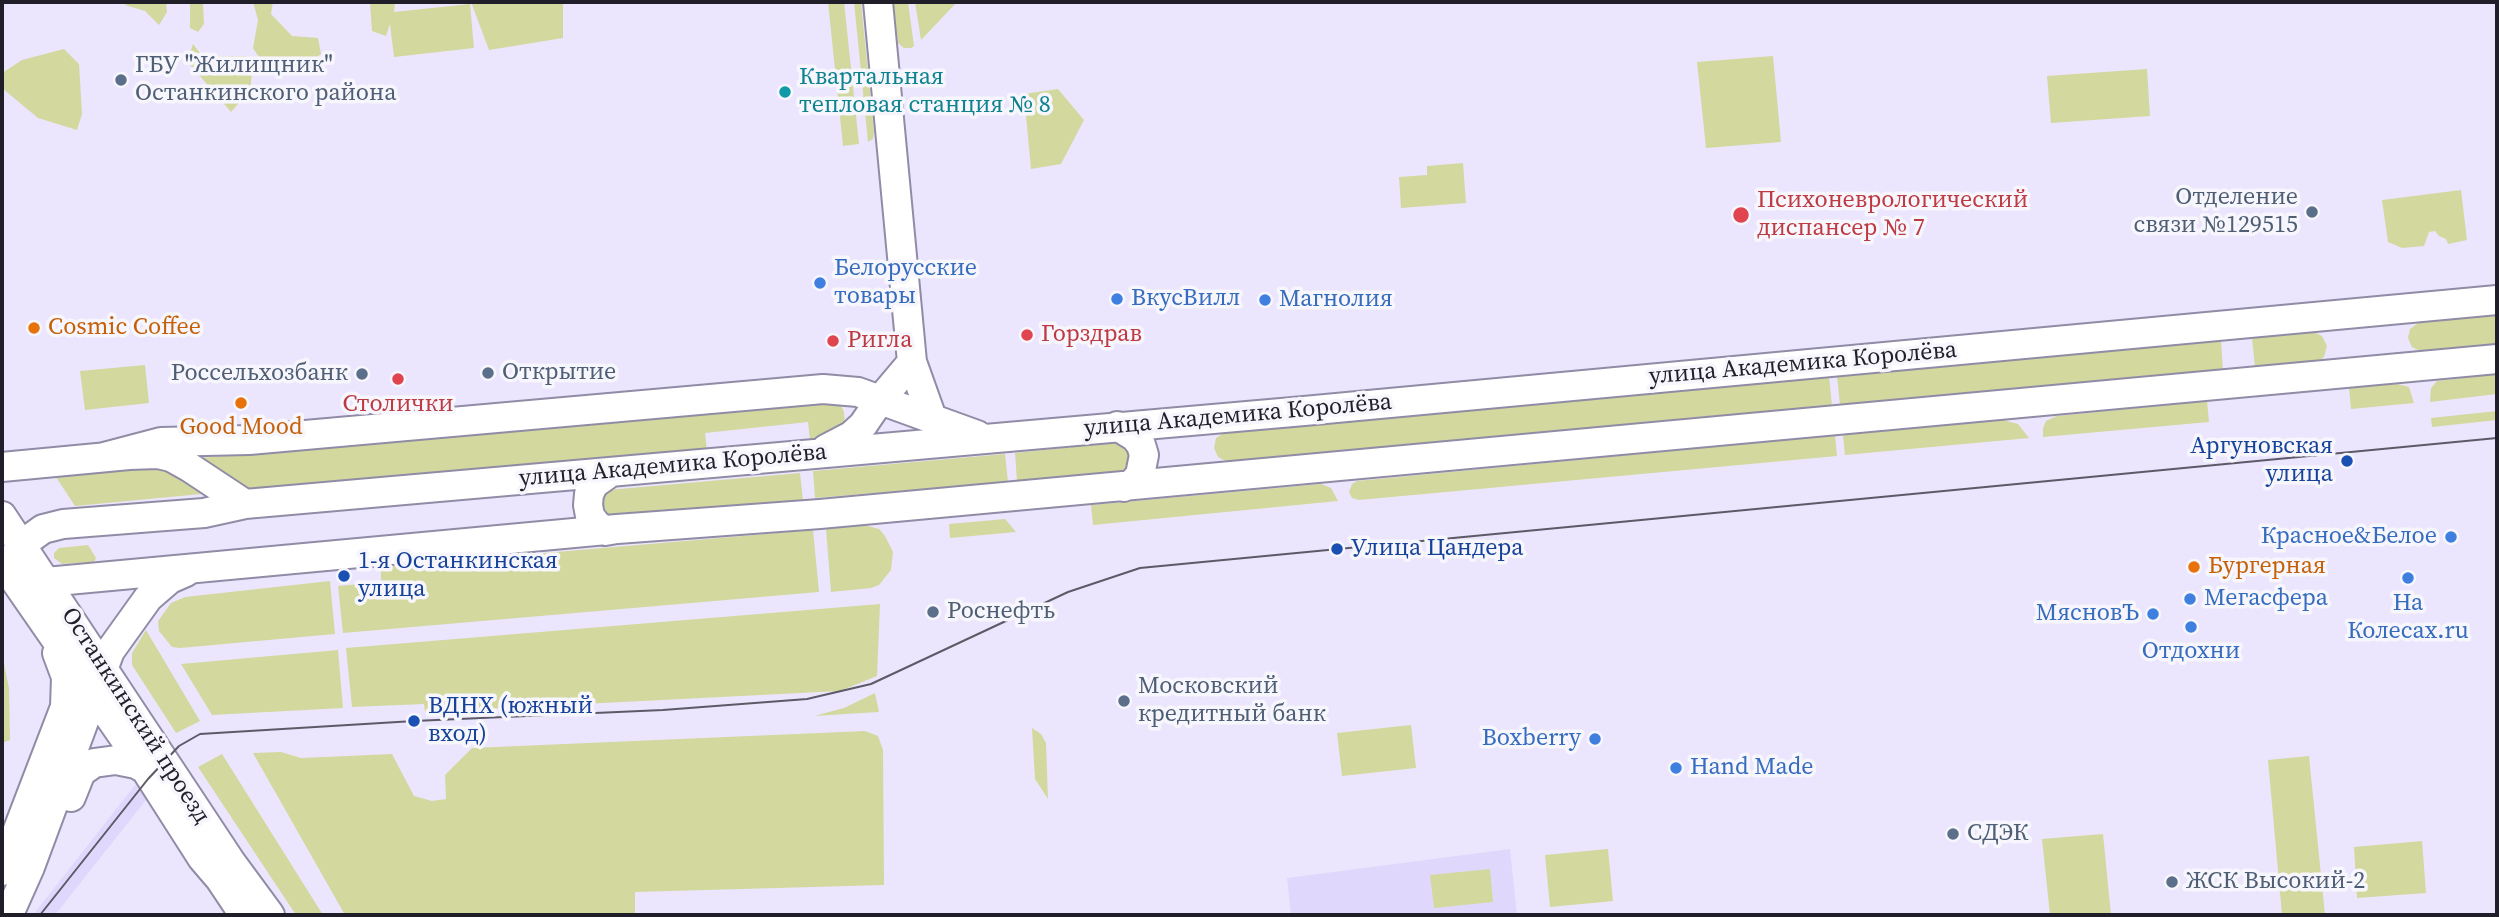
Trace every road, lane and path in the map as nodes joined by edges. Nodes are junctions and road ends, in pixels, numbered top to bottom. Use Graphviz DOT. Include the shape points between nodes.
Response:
graph roads {
  1 [pos="878,2"];
  2 [pos="2497,300"];
  3 [pos="2497,359"];
  4 [pos="912,362"];
  5 [pos="880,400"];
  6 [pos="932,418"];
  7 [pos="1117,426"];
  8 [pos="984,438"];
  9 [pos="810,453"];
  10 [pos="104,457"];
  11 [pos="2,467"];
  12 [pos="611,472"];
  13 [pos="1124,487"];
  14 [pos="245,504"];
  15 [pos="2,516"];
  16 [pos="617,529"];
  17 [pos="12,561"];
  18 [pos="202,568"];
  19 [pos="46,583"];
  20 [pos="37,613"];
  21 [pos="102,667"];
  22 [pos="94,694"];
  23 [pos="145,769"];
  24 [pos="2,871"];
  25 [pos="9,915"];
  26 [pos="244,915"];
  27 [pos="270,915"];
  1 -- 4 [label="main road"];
  2 -- 7 [label="main road, улица Академика Королёва"];
  3 -- 13 [label="main road"];
  4 -- 5 [label="main road"];
  4 -- 6 [label="main road"];
  5 -- 6 [label="main road"];
  5 -- 9 [label="main road" via="851,436"];
  5 -- 10 [label="main road" via="823,388 249,440 161,442"];
  6 -- 8 [label="main road"];
  7 -- 8 [label="main road, улица Академика Королёва"];
  7 -- 13 [label="main road" via="1135,437 1144,455 1140,475"];
  8 -- 9 [label="main road, улица Академика Королёва"];
  9 -- 12 [label="main road, улица Академика Королёва"];
  10 -- 11 [label="main road"];
  10 -- 14 [label="main road" via="171,457"];
  12 -- 14 [label="main road, улица Академика Королёва"];
  12 -- 16 [label="main road" via="594,484 588,505 596,524 606,531"];
  13 -- 16 [label="main road"];
  14 -- 17 [label="main road, улица Академика Королёва" via="204,513 52,526 33,534"];
  15 -- 17 [label="main road, Останкинский проезд"];
  16 -- 18 [label="main road"];
  17 -- 19 [label="main road" via="27,583"];
  17 -- 20 [label="main road, Останкинский проезд"];
  18 -- 19 [label="main road"];
  18 -- 21 [label="main road" via="177,575 155,591"];
  19 -- 21 [label="main road, Останкинский проезд"];
  20 -- 22 [label="main road, Останкинский проезд"];
  20 -- 24 [label="main road" via="64,667 67,697"];
  21 -- 22 [label="main road"];
  21 -- 27 [label="main road, Останкинский проезд"];
  22 -- 23 [label="main road, Останкинский проезд"];
  22 -- 25 [label="main road"];
  23 -- 25 [label="main road" via="127,762 103,761 81,772 43,870"];
  23 -- 26 [label="main road, Останкинский проезд"];
}
